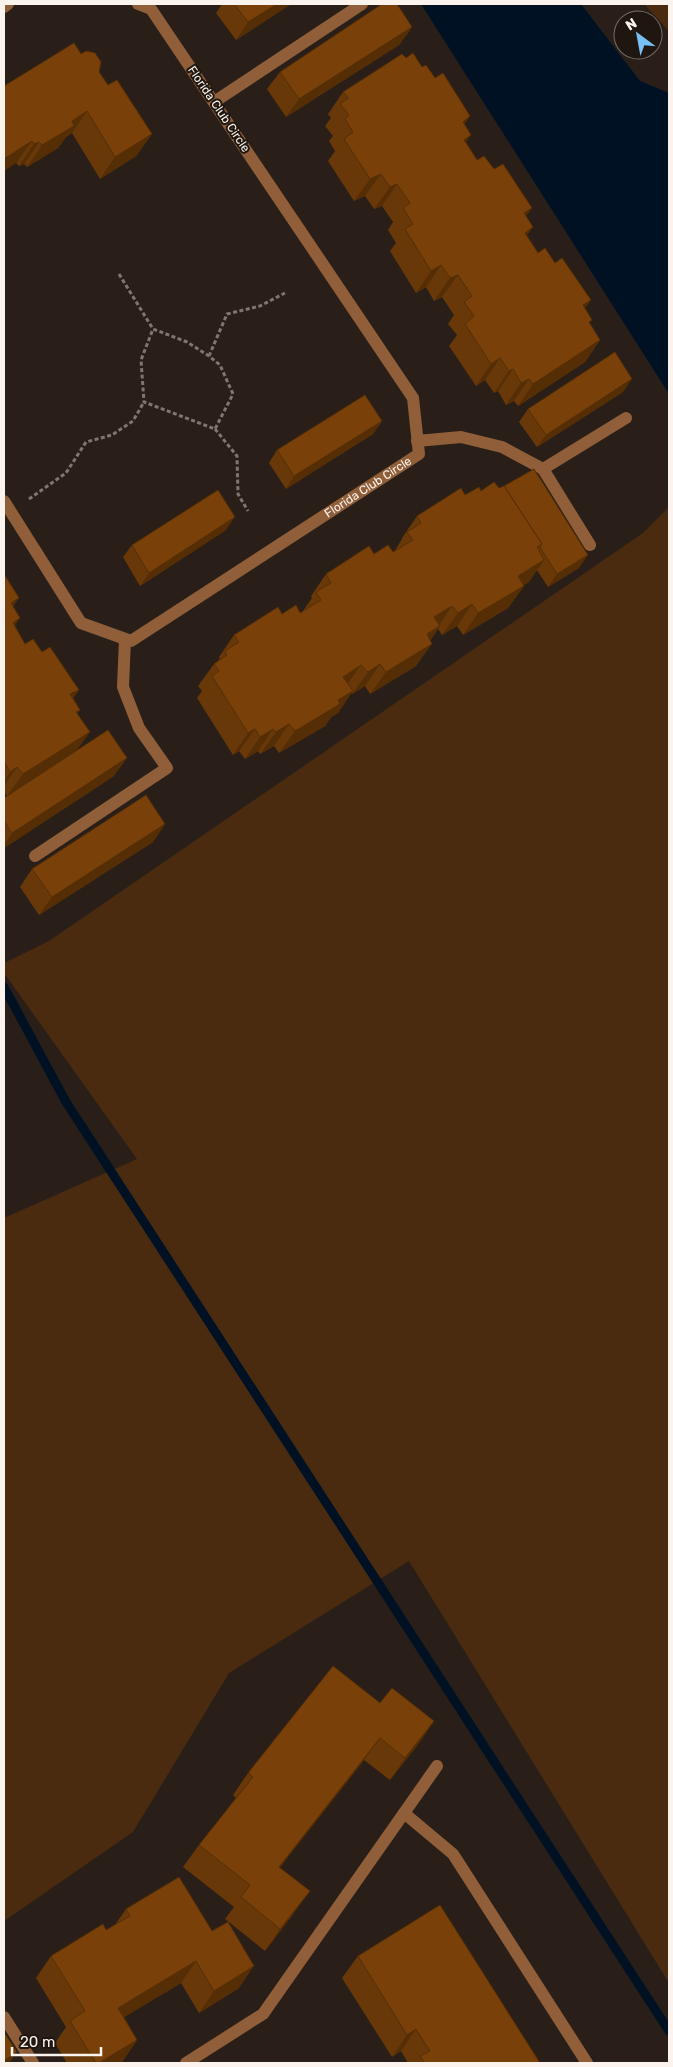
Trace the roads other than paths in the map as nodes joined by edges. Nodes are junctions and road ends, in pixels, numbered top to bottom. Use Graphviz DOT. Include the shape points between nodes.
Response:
graph roads {
  1 [pos="8,4"];
  2 [pos="138,4"];
  3 [pos="362,4"];
  4 [pos="4,6"];
  5 [pos="214,102"];
  6 [pos="626,418"];
  7 [pos="417,441"];
  8 [pos="543,469"];
  9 [pos="7,506"];
  10 [pos="590,546"];
  11 [pos="124,639"];
  12 [pos="35,856"];
  13 [pos="437,1766"];
  14 [pos="404,1813"];
  15 [pos="4,2016"];
  16 [pos="33,2063"];
  17 [pos="186,2063"];
  18 [pos="587,2063"];
  1 -- 4 [label="street"];
  2 -- 5 [label="street, Florida Club Circle" via="151,9"];
  3 -- 5 [label="street"];
  5 -- 7 [label="street, Florida Club Circle" via="413,398"];
  6 -- 8 [label="street"];
  7 -- 8 [label="street" via="461,437 502,447"];
  7 -- 11 [label="street, Florida Club Circle" via="419,454 131,642"];
  8 -- 10 [label="street"];
  9 -- 11 [label="street" via="81,623"];
  11 -- 12 [label="street" via="123,687 139,728 167,768"];
  13 -- 14 [label="street"];
  14 -- 17 [label="street" via="263,2014"];
  14 -- 18 [label="street" via="452,1854"];
  15 -- 16 [label="street"];
}
